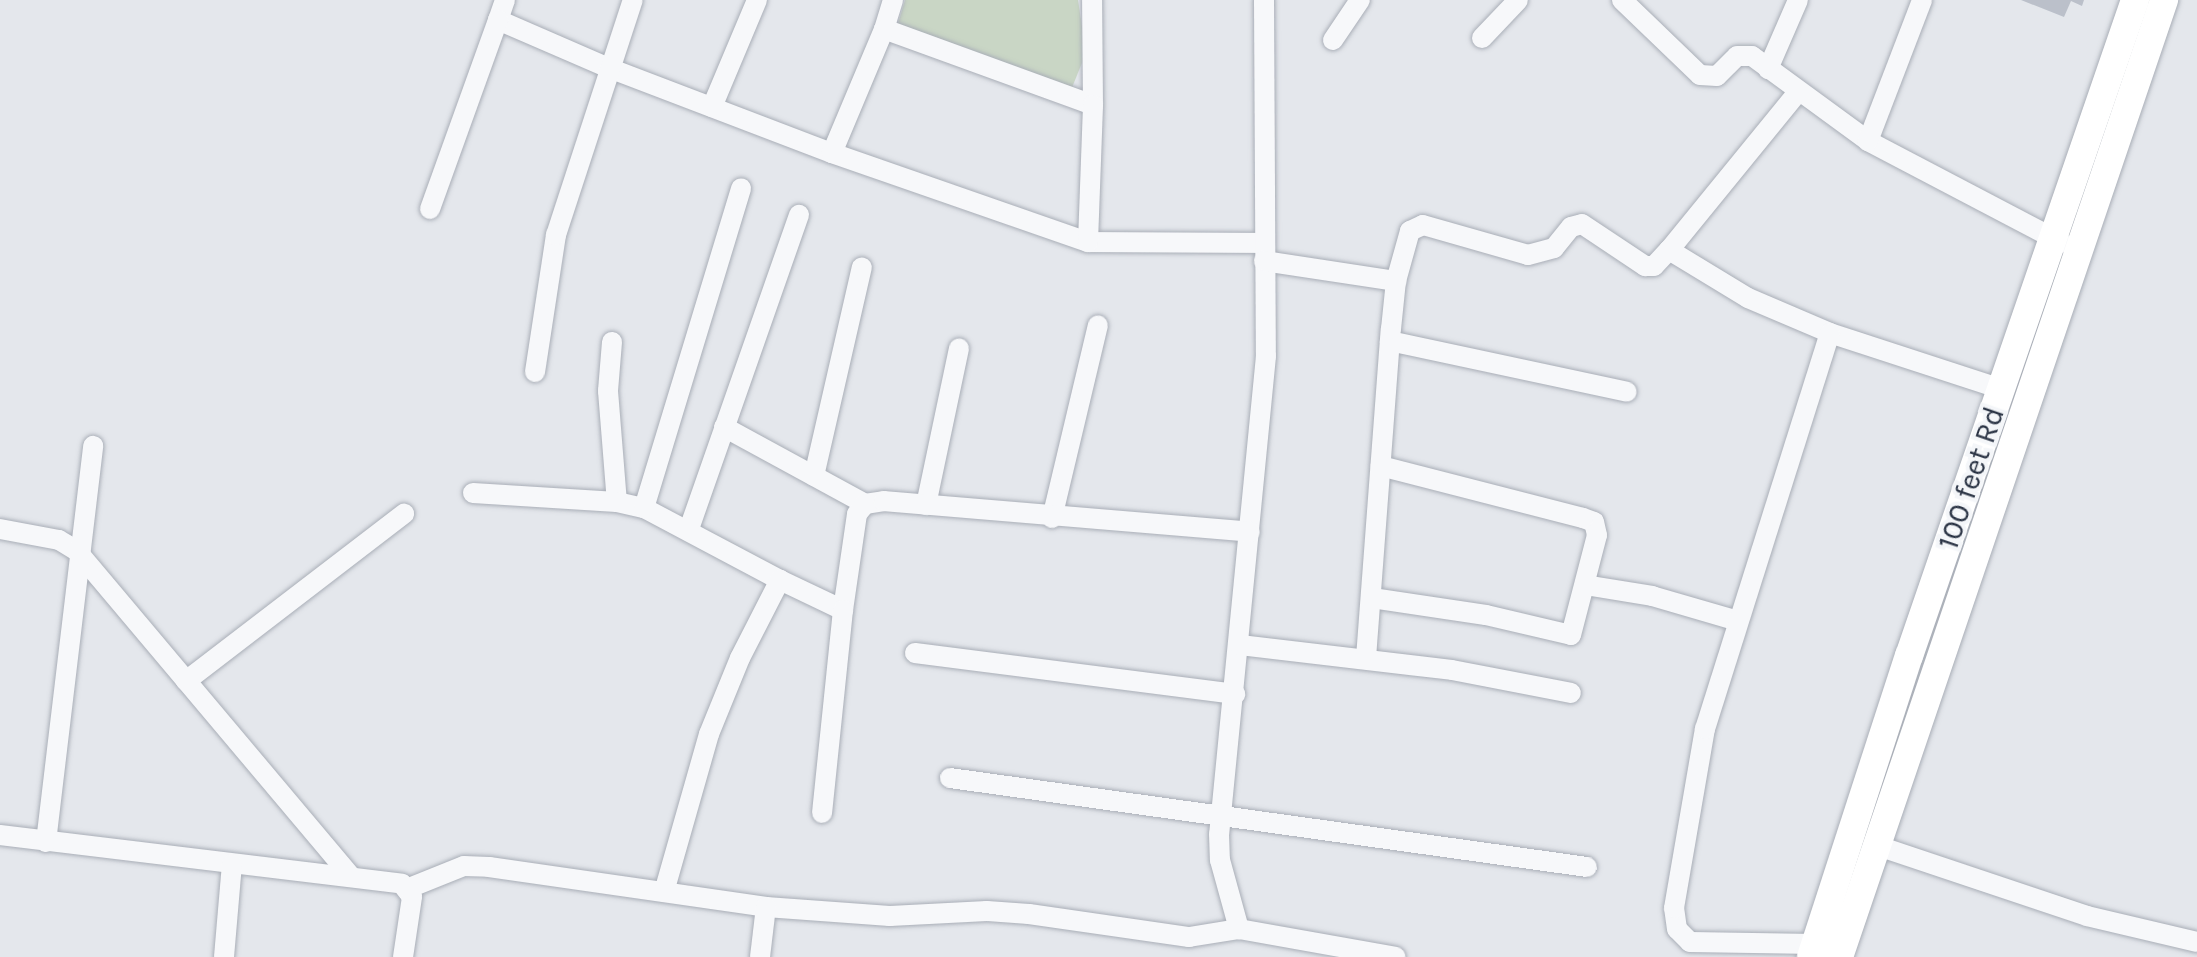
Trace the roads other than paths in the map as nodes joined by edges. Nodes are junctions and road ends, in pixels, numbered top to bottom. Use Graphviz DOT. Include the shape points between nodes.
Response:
graph roads {
  1 [pos="633,0"];
  2 [pos="758,0"];
  3 [pos="893,0"];
  4 [pos="1092,0"];
  5 [pos="1264,0"];
  6 [pos="1360,0"];
  7 [pos="1518,0"];
  8 [pos="1622,0"];
  9 [pos="1798,0"];
  10 [pos="1922,0"];
  11 [pos="2135,0"];
  12 [pos="2164,0"];
  13 [pos="501,10"];
  14 [pos="884,29"];
  15 [pos="1482,38"];
  16 [pos="1333,40"];
  17 [pos="609,68"];
  18 [pos="1768,69"];
  19 [pos="1798,92"];
  20 [pos="1093,106"];
  21 [pos="712,108"];
  22 [pos="1868,141"];
  23 [pos="832,153"];
  24 [pos="741,188"];
  25 [pos="430,209"];
  26 [pos="799,215"];
  27 [pos="2053,238"];
  28 [pos="1088,242"];
  29 [pos="1669,250"];
  30 [pos="1264,252"];
  31 [pos="2078,252"];
  32 [pos="862,268"];
  33 [pos="1396,281"];
  34 [pos="1098,326"];
  35 [pos="1830,333"];
  36 [pos="1390,341"];
  37 [pos="612,342"];
  38 [pos="959,348"];
  39 [pos="536,372"];
  40 [pos="2001,389"];
  41 [pos="1627,392"];
  42 [pos="724,427"];
  43 [pos="93,446"];
  44 [pos="1382,466"];
  45 [pos="814,476"];
  46 [pos="473,494"];
  47 [pos="617,502"];
  48 [pos="865,504"];
  49 [pos="926,505"];
  50 [pos="644,508"];
  51 [pos="404,514"];
  52 [pos="1052,518"];
  53 [pos="689,529"];
  54 [pos="0,530"];
  55 [pos="1250,532"];
  56 [pos="77,551"];
  57 [pos="780,580"];
  58 [pos="1585,584"];
  59 [pos="1372,598"];
  60 [pos="843,610"];
  61 [pos="1738,621"];
  62 [pos="1240,645"];
  63 [pos="914,653"];
  64 [pos="1366,658"];
  65 [pos="186,681"];
  66 [pos="1571,693"];
  67 [pos="1235,694"];
  68 [pos="950,778"];
  69 [pos="822,813"];
  70 [pos="1222,816"];
  71 [pos="0,835"];
  72 [pos="46,842"];
  73 [pos="1878,846"];
  74 [pos="232,864"];
  75 [pos="1588,867"];
  76 [pos="352,876"];
  77 [pos="409,888"];
  78 [pos="664,892"];
  79 [pos="766,907"];
  80 [pos="1239,929"];
  81 [pos="2197,942"];
  82 [pos="1822,953"];
  83 [pos="224,957"];
  84 [pos="403,957"];
  85 [pos="760,957"];
  86 [pos="1396,957"];
  1 -- 17 [label="street"];
  2 -- 21 [label="street"];
  3 -- 14 [label="street"];
  4 -- 20 [label="street"];
  5 -- 30 [label="street"];
  6 -- 16 [label="street"];
  7 -- 15 [label="street"];
  8 -- 18 [label="street" via="1700,75 1717,76 1744,54"];
  9 -- 18 [label="street"];
  10 -- 22 [label="street"];
  11 -- 27 [label="main road, 100 feet Rd"];
  12 -- 31 [label="main road"];
  13 -- 17 [label="street"];
  13 -- 25 [label="street"];
  14 -- 20 [label="street"];
  14 -- 23 [label="street"];
  17 -- 21 [label="street"];
  17 -- 39 [label="street" via="556,235"];
  18 -- 19 [label="street"];
  19 -- 22 [label="street"];
  19 -- 29 [label="street"];
  20 -- 28 [label="street"];
  21 -- 23 [label="street"];
  22 -- 27 [label="street"];
  23 -- 28 [label="street"];
  24 -- 50 [label="street"];
  26 -- 42 [label="street"];
  27 -- 31 [label="street"];
  27 -- 40 [label="main road, 100 feet Rd"];
  28 -- 30 [label="street"];
  29 -- 33 [label="street" via="1645,266 1582,224 1554,248 1528,255 1423,224 1410,230"];
  29 -- 35 [label="street" via="1748,298"];
  30 -- 33 [label="street"];
  30 -- 55 [label="street" via="1266,356"];
  31 -- 73 [label="main road"];
  32 -- 45 [label="street"];
  33 -- 36 [label="street"];
  34 -- 52 [label="street"];
  35 -- 40 [label="street"];
  35 -- 61 [label="street"];
  36 -- 41 [label="street"];
  36 -- 44 [label="street"];
  37 -- 47 [label="street" via="608,391"];
  38 -- 49 [label="street"];
  40 -- 82 [label="main road, 100 feet Rd"];
  42 -- 45 [label="street"];
  42 -- 53 [label="street"];
  43 -- 56 [label="street"];
  44 -- 58 [label="street" via="1594,522"];
  44 -- 59 [label="street"];
  45 -- 48 [label="street"];
  46 -- 47 [label="street"];
  47 -- 50 [label="street"];
  48 -- 49 [label="street"];
  48 -- 60 [label="street" via="856,514"];
  49 -- 52 [label="street"];
  50 -- 53 [label="street"];
  51 -- 65 [label="street"];
  52 -- 55 [label="street"];
  53 -- 57 [label="street"];
  54 -- 56 [label="street" via="58,540"];
  55 -- 62 [label="street"];
  56 -- 65 [label="street"];
  56 -- 72 [label="street"];
  57 -- 60 [label="street"];
  57 -- 78 [label="street" via="710,734"];
  58 -- 59 [label="street" via="1574,630 1564,636 1486,615"];
  58 -- 61 [label="street"];
  59 -- 64 [label="street"];
  60 -- 69 [label="street"];
  61 -- 82 [label="street" via="1704,729 1674,908 1678,929 1690,942 1710,946"];
  62 -- 64 [label="street"];
  62 -- 67 [label="street"];
  63 -- 67 [label="street"];
  64 -- 66 [label="street"];
  65 -- 76 [label="street"];
  67 -- 70 [label="street"];
  68 -- 70 [label="street"];
  70 -- 75 [label="street"];
  70 -- 80 [label="street" via="1220,860"];
  71 -- 72 [label="street"];
  72 -- 74 [label="street"];
  73 -- 81 [label="street" via="2086,916"];
  73 -- 82 [label="main road"];
  74 -- 76 [label="street"];
  74 -- 83 [label="street"];
  76 -- 77 [label="street"];
  77 -- 78 [label="street" via="442,872 477,866"];
  77 -- 84 [label="street"];
  78 -- 79 [label="street"];
  79 -- 80 [label="street" via="890,916 1028,914 1189,937"];
  79 -- 85 [label="street"];
  80 -- 86 [label="street"];
}
